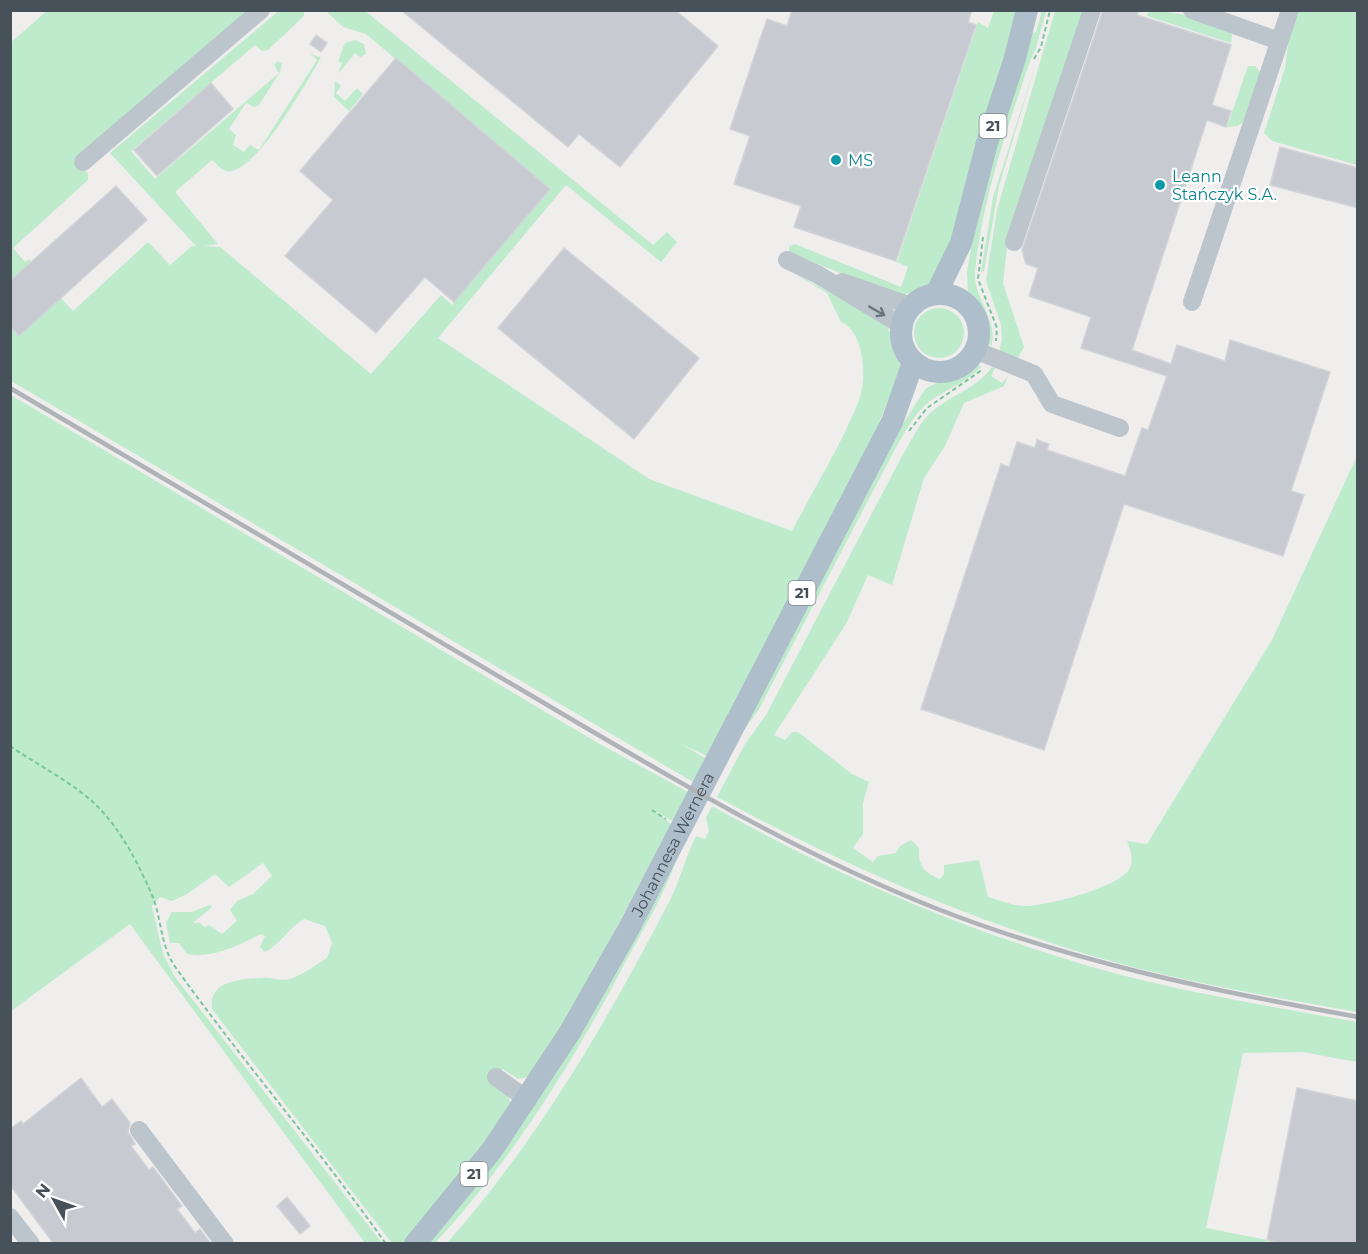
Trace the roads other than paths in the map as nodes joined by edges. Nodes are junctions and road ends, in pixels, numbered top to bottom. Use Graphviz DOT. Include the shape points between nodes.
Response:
graph roads {
  1 [pos="261,10"];
  2 [pos="1027,10"];
  3 [pos="1092,10"];
  4 [pos="1192,10"];
  5 [pos="1290,10"];
  6 [pos="1279,41"];
  7 [pos="83,162"];
  8 [pos="1014,242"];
  9 [pos="787,260"];
  10 [pos="947,296"];
  11 [pos="1192,302"];
  12 [pos="906,316"];
  13 [pos="985,355"];
  14 [pos="922,367"];
  15 [pos="1120,428"];
  16 [pos="496,1077"];
  17 [pos="528,1100"];
  18 [pos="139,1130"];
  19 [pos="10,1217"];
  20 [pos="31,1244"];
  21 [pos="225,1244"];
  22 [pos="415,1244"];
  1 -- 7 [label="street"];
  2 -- 10 [label="main road, 21"];
  3 -- 8 [label="street"];
  4 -- 6 [label="street"];
  5 -- 6 [label="street"];
  6 -- 11 [label="street"];
  9 -- 12 [label="street"];
  10 -- 12 [label="main road" via="927,296"];
  10 -- 13 [label="main road" via="975,315"];
  12 -- 14 [label="main road" via="902,345"];
  13 -- 14 [label="main road" via="957,369"];
  13 -- 15 [label="street" via="1034,374 1052,404"];
  14 -- 17 [label="main road, Johannesa Wernera / 21" via="900,428 676,824 628,930"];
  16 -- 17 [label="street"];
  17 -- 22 [label="main road, Johannesa Wernera / 21"];
  18 -- 21 [label="street"];
  19 -- 20 [label="street"];
}
